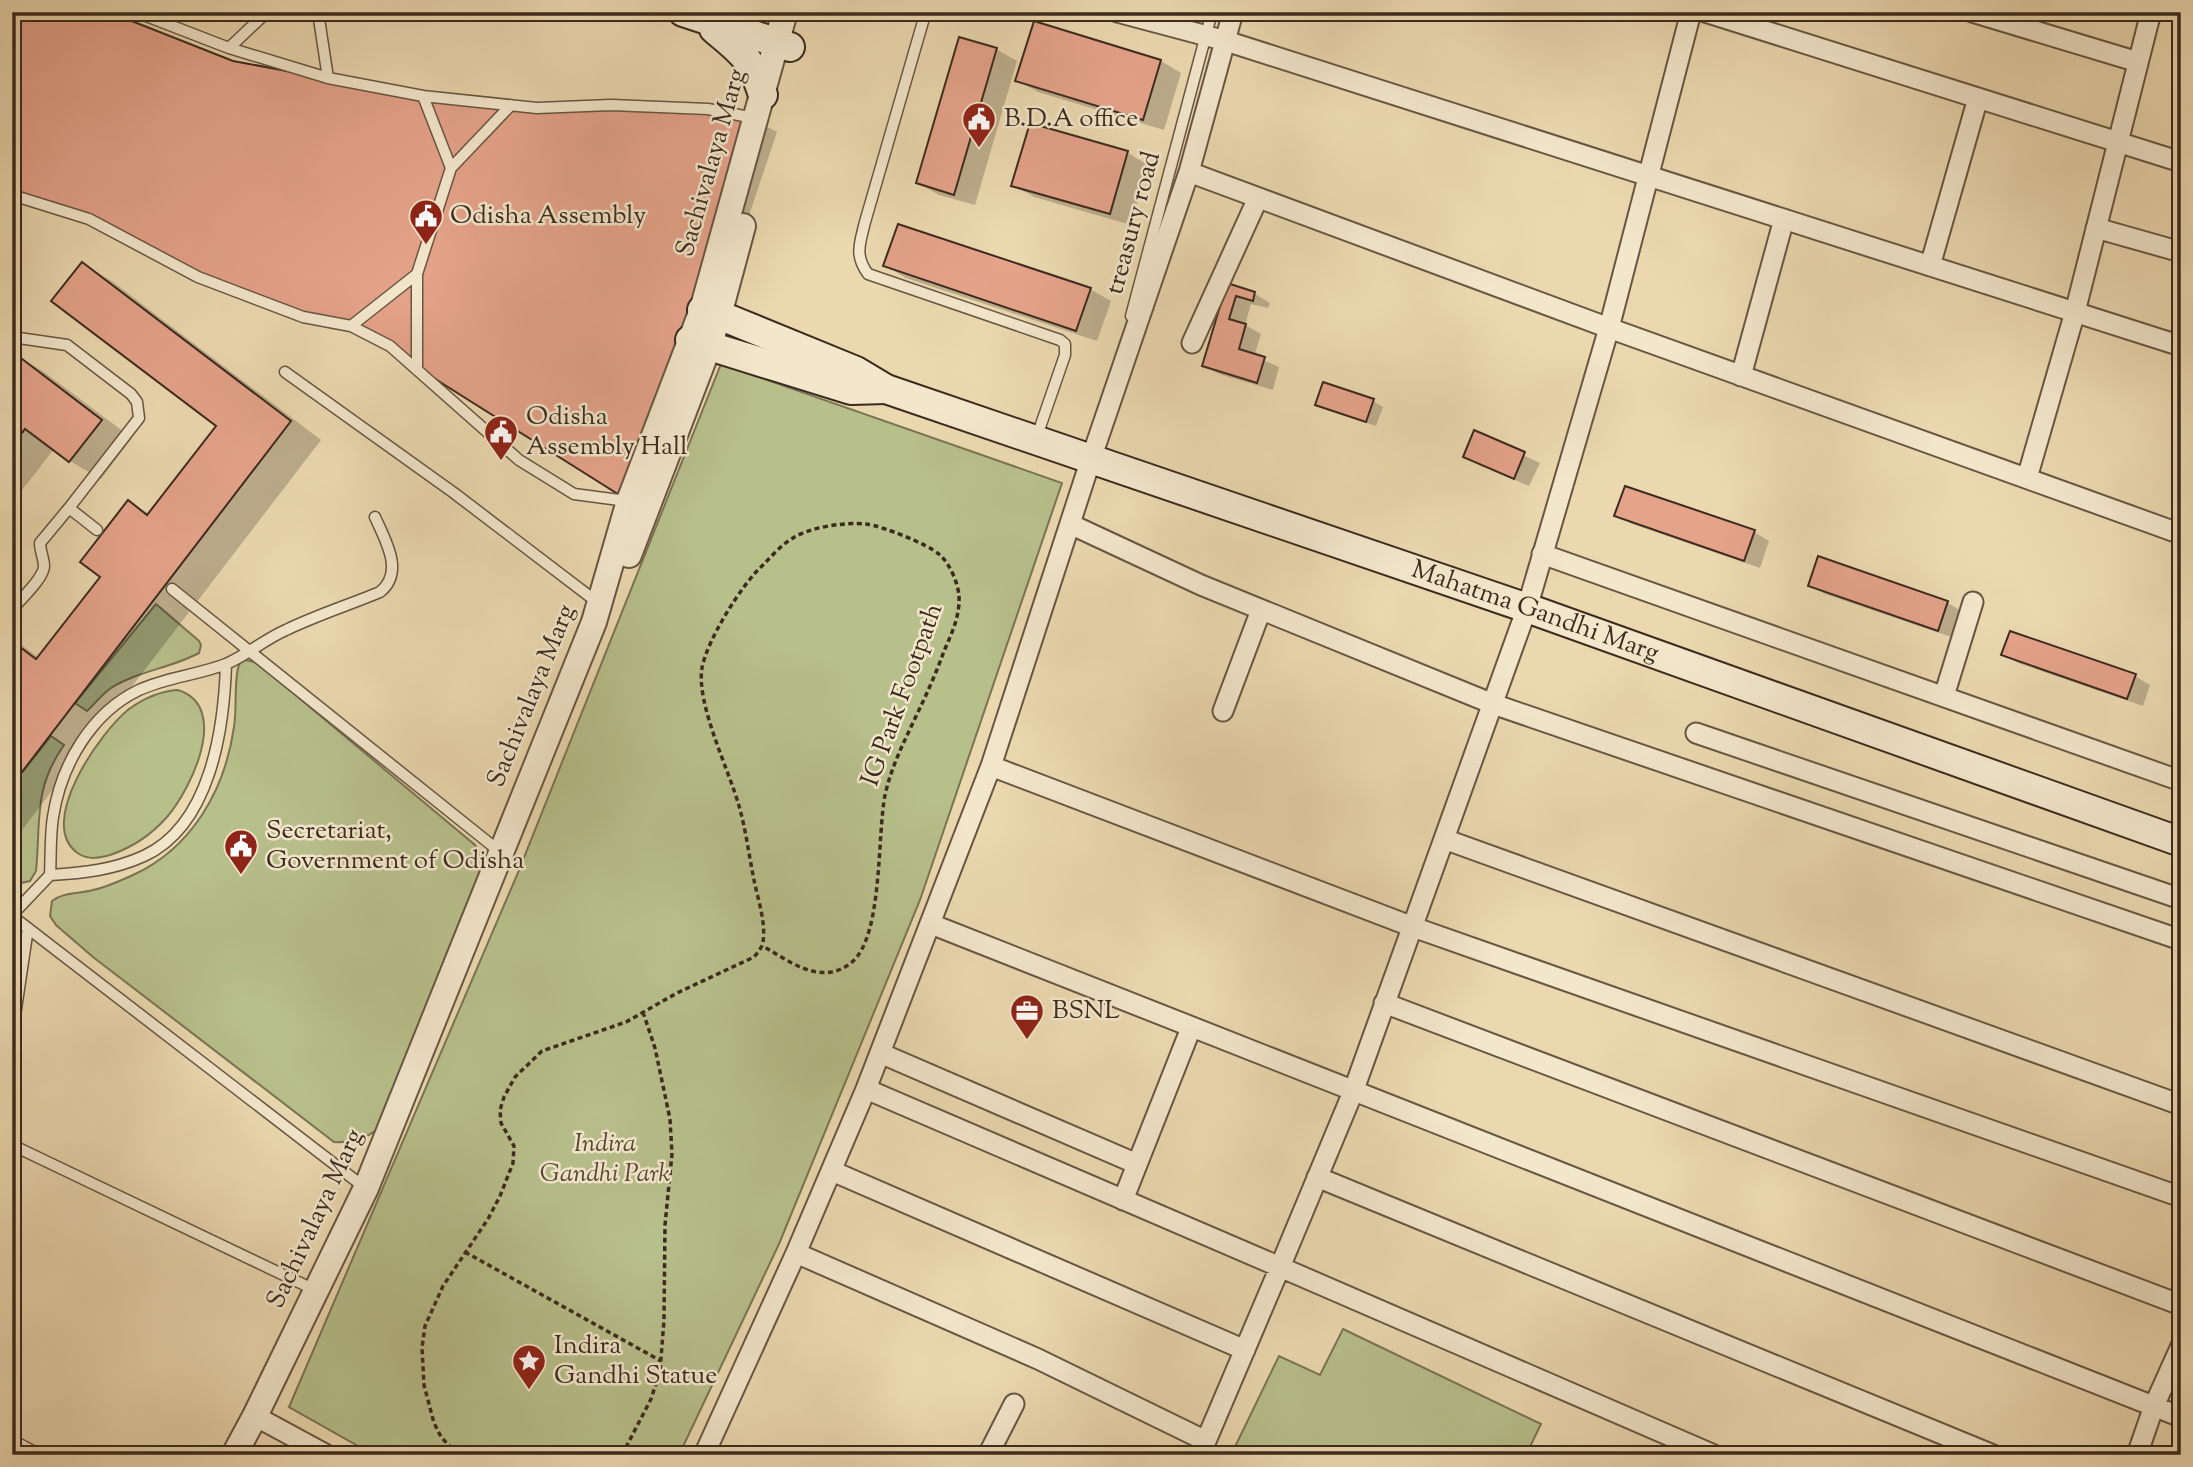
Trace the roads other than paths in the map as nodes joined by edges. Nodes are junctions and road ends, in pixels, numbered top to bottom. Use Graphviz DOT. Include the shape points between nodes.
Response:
graph roads {
  1 [pos="136,12"];
  2 [pos="267,12"];
  3 [pos="317,12"];
  4 [pos="785,12"];
  5 [pos="801,12"];
  6 [pos="1117,12"];
  7 [pos="1212,12"];
  8 [pos="1233,12"];
  9 [pos="1691,12"];
  10 [pos="1705,12"];
  11 [pos="1972,12"];
  12 [pos="2151,12"];
  13 [pos="701,14"];
  14 [pos="924,18"];
  15 [pos="1206,36"];
  16 [pos="1226,41"];
  17 [pos="783,45"];
  18 [pos="229,48"];
  19 [pos="2138,62"];
  20 [pos="328,78"];
  21 [pos="423,96"];
  22 [pos="1978,98"];
  23 [pos="511,105"];
  24 [pos="760,107"];
  25 [pos="2119,142"];
  26 [pos="2181,162"];
  27 [pos="451,168"];
  28 [pos="1189,173"];
  29 [pos="1650,175"];
  30 [pos="12,195"];
  31 [pos="1258,198"];
  32 [pos="1784,219"];
  33 [pos="2096,228"];
  34 [pos="2181,252"];
  35 [pos="1930,266"];
  36 [pos="417,274"];
  37 [pos="710,312"];
  38 [pos="2075,312"];
  39 [pos="351,326"];
  40 [pos="1609,328"];
  41 [pos="12,337"];
  42 [pos="700,343"];
  43 [pos="1192,343"];
  44 [pos="2181,346"];
  45 [pos="417,369"];
  46 [pos="285,372"];
  47 [pos="1741,376"];
  48 [pos="886,389"];
  49 [pos="1035,440"];
  50 [pos="1094,452"];
  51 [pos="2027,478"];
  52 [pos="629,501"];
  53 [pos="69,508"];
  54 [pos="374,517"];
  55 [pos="1070,524"];
  56 [pos="97,530"];
  57 [pos="2181,534"];
  58 [pos="1542,554"];
  59 [pos="172,589"];
  60 [pos="1973,602"];
  61 [pos="17,604"];
  62 [pos="600,605"];
  63 [pos="1527,608"];
  64 [pos="1261,610"];
  65 [pos="250,651"];
  66 [pos="226,664"];
  67 [pos="1944,696"];
  68 [pos="1493,704"];
  69 [pos="1223,711"];
  70 [pos="1696,733"];
  71 [pos="990,766"];
  72 [pos="2181,781"];
  73 [pos="1444,839"];
  74 [pos="2181,842"];
  75 [pos="501,852"];
  76 [pos="50,875"];
  77 [pos="2181,900"];
  78 [pos="12,915"];
  79 [pos="931,924"];
  80 [pos="1413,927"];
  81 [pos="28,928"];
  82 [pos="2181,940"];
  83 [pos="12,954"];
  84 [pos="23,961"];
  85 [pos="15,998"];
  86 [pos="1384,1003"];
  87 [pos="1192,1027"];
  88 [pos="12,1036"];
  89 [pos="880,1054"];
  90 [pos="866,1089"];
  91 [pos="1353,1092"];
  92 [pos="2181,1105"];
  93 [pos="12,1145"];
  94 [pos="1137,1164"];
  95 [pos="832,1171"];
  96 [pos="1317,1177"];
  97 [pos="366,1188"];
  98 [pos="2181,1197"];
  99 [pos="1124,1200"];
  100 [pos="796,1253"];
  101 [pos="1280,1266"];
  102 [pos="317,1291"];
  103 [pos="2181,1305"];
  104 [pos="2181,1346"];
  105 [pos="1245,1350"];
  106 [pos="1014,1404"];
  107 [pos="2154,1406"];
  108 [pos="2181,1417"];
  109 [pos="261,1419"];
  110 [pos="12,1440"];
  111 [pos="1203,1448"];
  112 [pos="710,1453"];
  113 [pos="40,1455"];
  114 [pos="234,1455"];
  115 [pos="248,1455"];
  116 [pos="327,1455"];
  117 [pos="988,1455"];
  118 [pos="1714,1455"];
  119 [pos="1993,1455"];
  120 [pos="2137,1455"];
  1 -- 18 [label="lane"];
  2 -- 18 [label="lane"];
  3 -- 20 [label="lane"];
  4 -- 17 [label="street, Sachivalaya Marg"];
  5 -- 17 [label="street, Sachivalaya Marg"];
  6 -- 15 [label="street"];
  7 -- 15 [label="lane, treasury road"];
  8 -- 16 [label="street"];
  9 -- 29 [label="street"];
  10 -- 22 [label="street"];
  11 -- 19 [label="street"];
  12 -- 19 [label="street"];
  13 -- 17 [label="main road"];
  13 -- 24 [label="main road" via="747,57 755,71"];
  14 -- 49 [label="lane" via="865,222 859,261 867,274 1065,344"];
  15 -- 16 [label="street"];
  15 -- 50 [label="lane, treasury road"];
  16 -- 28 [label="street"];
  16 -- 29 [label="street"];
  17 -- 24 [label="street, Sachivalaya Marg"];
  17 -- 37 [label="street, Sachivalaya Marg"];
  18 -- 20 [label="lane"];
  19 -- 25 [label="street"];
  20 -- 21 [label="lane"];
  21 -- 23 [label="lane"];
  21 -- 27 [label="lane"];
  22 -- 25 [label="street"];
  22 -- 35 [label="street"];
  23 -- 24 [label="lane"];
  23 -- 27 [label="lane"];
  24 -- 37 [label="street, Sachivalaya Marg"];
  25 -- 26 [label="street"];
  25 -- 33 [label="street"];
  27 -- 36 [label="lane"];
  28 -- 31 [label="street"];
  28 -- 50 [label="street"];
  29 -- 32 [label="street"];
  29 -- 40 [label="street"];
  30 -- 39 [label="lane" via="89,219 209,281 303,317"];
  31 -- 40 [label="street"];
  31 -- 43 [label="street"];
  32 -- 35 [label="street"];
  32 -- 47 [label="street"];
  33 -- 34 [label="street"];
  33 -- 38 [label="street"];
  35 -- 38 [label="street"];
  36 -- 39 [label="lane"];
  36 -- 45 [label="lane"];
  37 -- 42 [label="street, Sachivalaya Marg"];
  37 -- 48 [label="main road, Mahatma Gandhi Marg" via="856,371"];
  38 -- 44 [label="street"];
  38 -- 51 [label="street"];
  39 -- 45 [label="lane" via="390,346"];
  40 -- 47 [label="street"];
  40 -- 58 [label="street"];
  41 -- 53 [label="lane" via="67,345 137,402 139,418"];
  42 -- 48 [label="main road, Mahatma Gandhi Marg" via="851,390"];
  42 -- 52 [label="street, Sachivalaya Marg"];
  42 -- 109 [label="street, Sachivalaya Marg" via="488,924 323,1304"];
  45 -- 52 [label="lane" via="519,460 574,495"];
  46 -- 62 [label="lane"];
  47 -- 51 [label="street"];
  48 -- 49 [label="main road, Mahatma Gandhi Marg"];
  49 -- 50 [label="main road, Mahatma Gandhi Marg"];
  50 -- 55 [label="street"];
  50 -- 63 [label="main road, Mahatma Gandhi Marg"];
  51 -- 57 [label="street"];
  52 -- 62 [label="street, Sachivalaya Marg"];
  53 -- 56 [label="lane"];
  53 -- 61 [label="lane" via="40,543 43,573"];
  54 -- 65 [label="lane" via="391,555 388,586 286,629"];
  55 -- 64 [label="street"];
  55 -- 71 [label="street"];
  58 -- 63 [label="street"];
  58 -- 67 [label="street"];
  59 -- 65 [label="lane"];
  60 -- 67 [label="street"];
  62 -- 75 [label="street, Sachivalaya Marg"];
  63 -- 68 [label="street"];
  63 -- 74 [label="main road, Mahatma Gandhi Marg"];
  64 -- 68 [label="street"];
  64 -- 69 [label="street"];
  65 -- 66 [label="lane"];
  65 -- 75 [label="lane"];
  66 -- 76 [label="lane" via="138,690 93,727 65,772 52,817"];
  66 -- 76 [label="lane" via="219,741 205,786 188,817 147,855 99,871"];
  67 -- 72 [label="street"];
  68 -- 73 [label="street"];
  68 -- 82 [label="street"];
  70 -- 77 [label="street"];
  71 -- 79 [label="street"];
  71 -- 80 [label="street"];
  73 -- 80 [label="street"];
  73 -- 92 [label="street"];
  75 -- 97 [label="street, Sachivalaya Marg"];
  76 -- 78 [label="lane"];
  78 -- 81 [label="lane"];
  79 -- 87 [label="street"];
  79 -- 89 [label="street"];
  80 -- 86 [label="street"];
  80 -- 98 [label="street"];
  81 -- 84 [label="lane"];
  81 -- 97 [label="lane"];
  83 -- 84 [label="lane"];
  84 -- 85 [label="lane"];
  85 -- 88 [label="lane"];
  86 -- 91 [label="street"];
  86 -- 103 [label="street"];
  87 -- 91 [label="street"];
  87 -- 94 [label="street"];
  89 -- 90 [label="street"];
  89 -- 94 [label="street"];
  90 -- 95 [label="street"];
  90 -- 99 [label="street"];
  91 -- 96 [label="street"];
  91 -- 107 [label="street"];
  93 -- 102 [label="lane"];
  94 -- 99 [label="street"];
  95 -- 100 [label="street"];
  95 -- 105 [label="street"];
  96 -- 101 [label="street"];
  96 -- 119 [label="street"];
  97 -- 102 [label="street, Sachivalaya Marg"];
  99 -- 101 [label="street"];
  100 -- 111 [label="street" via="1038,1359"];
  100 -- 112 [label="street"];
  101 -- 105 [label="street"];
  101 -- 118 [label="street"];
  102 -- 109 [label="street, Sachivalaya Marg"];
  104 -- 107 [label="street"];
  105 -- 111 [label="street"];
  106 -- 117 [label="street"];
  107 -- 108 [label="street"];
  107 -- 120 [label="street"];
  109 -- 114 [label="street, Sachivalaya Marg"];
  109 -- 115 [label="street, Sachivalaya Marg"];
  109 -- 116 [label="street"];
  110 -- 113 [label="lane"];
}
